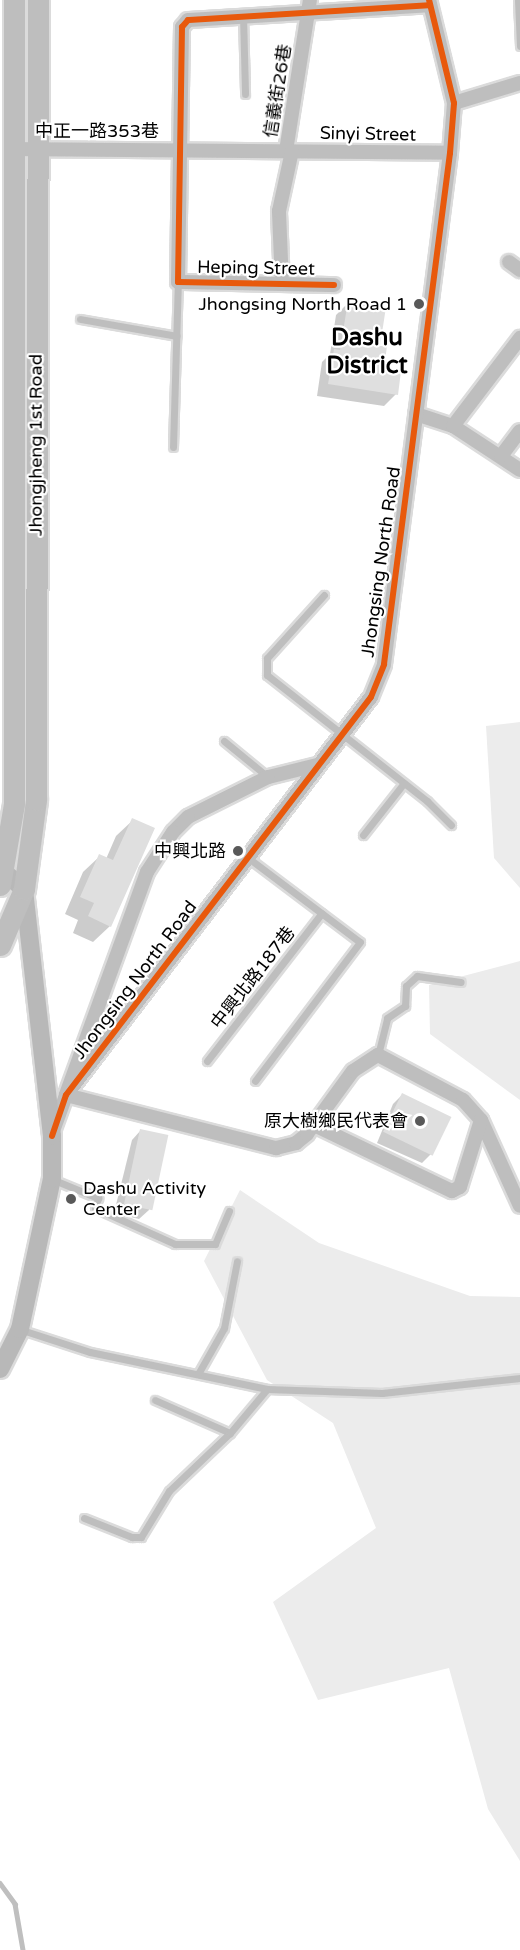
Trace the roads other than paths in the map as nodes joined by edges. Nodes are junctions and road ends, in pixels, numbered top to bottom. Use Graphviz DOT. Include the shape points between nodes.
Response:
graph roads {
  1 [pos="14,0"];
  2 [pos="38,0"];
  3 [pos="518,0"];
  4 [pos="430,2"];
  5 [pos="310,5"];
  6 [pos="243,15"];
  7 [pos="520,46"];
  8 [pos="520,83"];
  9 [pos="245,94"];
  10 [pos="454,103"];
  11 [pos="13,149"];
  12 [pos="36,149"];
  13 [pos="181,150"];
  14 [pos="289,151"];
  15 [pos="450,153"];
  16 [pos="178,282"];
  17 [pos="282,284"];
  18 [pos="334,285"];
  19 [pos="80,319"];
  20 [pos="177,336"];
  21 [pos="520,338"];
  22 [pos="416,414"];
  23 [pos="453,426"];
  24 [pos="520,431"];
  25 [pos="173,447"];
  26 [pos="501,456"];
  27 [pos="520,470"];
  28 [pos="324,595"];
  29 [pos="339,735"];
  30 [pos="224,741"];
  31 [pos="317,765"];
  32 [pos="268,777"];
  33 [pos="404,783"];
  34 [pos="451,825"];
  35 [pos="363,835"];
  36 [pos="247,857"];
  37 [pos="2,876"];
  38 [pos="24,889"];
  39 [pos="322,913"];
  40 [pos="0,945"];
  41 [pos="460,982"];
  42 [pos="378,1055"];
  43 [pos="207,1061"];
  44 [pos="255,1081"];
  45 [pos="66,1095"];
  46 [pos="481,1120"];
  47 [pos="314,1125"];
  48 [pos="52,1136"];
  49 [pos="52,1179"];
  50 [pos="520,1206"];
  51 [pos="229,1211"];
  52 [pos="237,1261"];
  53 [pos="20,1329"];
  54 [pos="0,1369"];
  55 [pos="198,1374"];
  56 [pos="520,1378"];
  57 [pos="267,1389"];
  58 [pos="154,1400"];
  59 [pos="230,1433"];
  60 [pos="84,1518"];
  1 -- 11 [label="main road, Jhongjheng 1st Road"];
  2 -- 12 [label="main road, Jhongjheng 1st Road"];
  3 -- 7 [label="lane"];
  4 -- 5 [label="street, 中正一路353巷"];
  4 -- 10 [label="street, Jhongsing North Road"];
  5 -- 6 [label="street, 中正一路353巷"];
  5 -- 14 [label="street, 信義街26巷"];
  6 -- 9 [label="lane"];
  6 -- 13 [label="street, 中正一路353巷" via="188,20 182,27"];
  8 -- 10 [label="street"];
  10 -- 15 [label="street, Jhongsing North Road"];
  11 -- 12 [label="street, 中正一路353巷"];
  11 -- 37 [label="main road, Jhongjheng 1st Road" via="15,804"];
  12 -- 13 [label="street, 中正一路353巷"];
  12 -- 38 [label="main road, Jhongjheng 1st Road" via="36,800"];
  13 -- 14 [label="street, 中正一路353巷"];
  13 -- 16 [label="street"];
  14 -- 15 [label="street, Sinyi Street"];
  14 -- 17 [label="street, 信義街26巷" via="279,211"];
  15 -- 22 [label="street, Jhongsing North Road"];
  16 -- 17 [label="street, Heping Street"];
  16 -- 20 [label="lane"];
  17 -- 18 [label="street, Heping Street"];
  19 -- 20 [label="lane"];
  20 -- 25 [label="lane"];
  21 -- 23 [label="street"];
  22 -- 23 [label="street"];
  22 -- 29 [label="street, Jhongsing North Road" via="384,664 371,697"];
  23 -- 26 [label="street"];
  24 -- 26 [label="street"];
  26 -- 27 [label="street"];
  28 -- 29 [label="lane" via="267,658 267,675"];
  29 -- 31 [label="street, Jhongsing North Road"];
  29 -- 33 [label="lane"];
  30 -- 32 [label="lane"];
  31 -- 32 [label="street"];
  31 -- 36 [label="street, Jhongsing North Road"];
  32 -- 45 [label="street" via="188,817 173,832 147,872"];
  33 -- 34 [label="lane"];
  33 -- 35 [label="lane"];
  36 -- 39 [label="lane"];
  36 -- 45 [label="street, Jhongsing North Road"];
  37 -- 38 [label="street"];
  38 -- 40 [label="main road, Jhongjheng 1st Road"];
  38 -- 48 [label="street, Jhongsing North Road"];
  39 -- 43 [label="lane, 中興北路187巷"];
  39 -- 44 [label="lane" via="360,942"];
  41 -- 42 [label="lane" via="417,976 406,986 405,1006 387,1018"];
  42 -- 46 [label="street" via="464,1100"];
  42 -- 47 [label="street" via="353,1071"];
  45 -- 47 [label="street" via="276,1148 296,1143"];
  45 -- 48 [label="street, Jhongsing North Road"];
  46 -- 47 [label="street" via="460,1187 452,1191"];
  46 -- 50 [label="street"];
  48 -- 49 [label="street, Jhongsing North Road"];
  49 -- 51 [label="lane" via="98,1198 95,1208 175,1244 215,1244"];
  49 -- 53 [label="street, Jhongsing North Road"];
  52 -- 55 [label="lane" via="224,1328"];
  53 -- 54 [label="street, Jhongsing North Road"];
  53 -- 55 [label="lane" via="90,1353"];
  55 -- 57 [label="lane"];
  56 -- 57 [label="lane" via="382,1393"];
  57 -- 59 [label="lane"];
  58 -- 59 [label="lane"];
  59 -- 60 [label="lane" via="170,1491 141,1537"];
}
